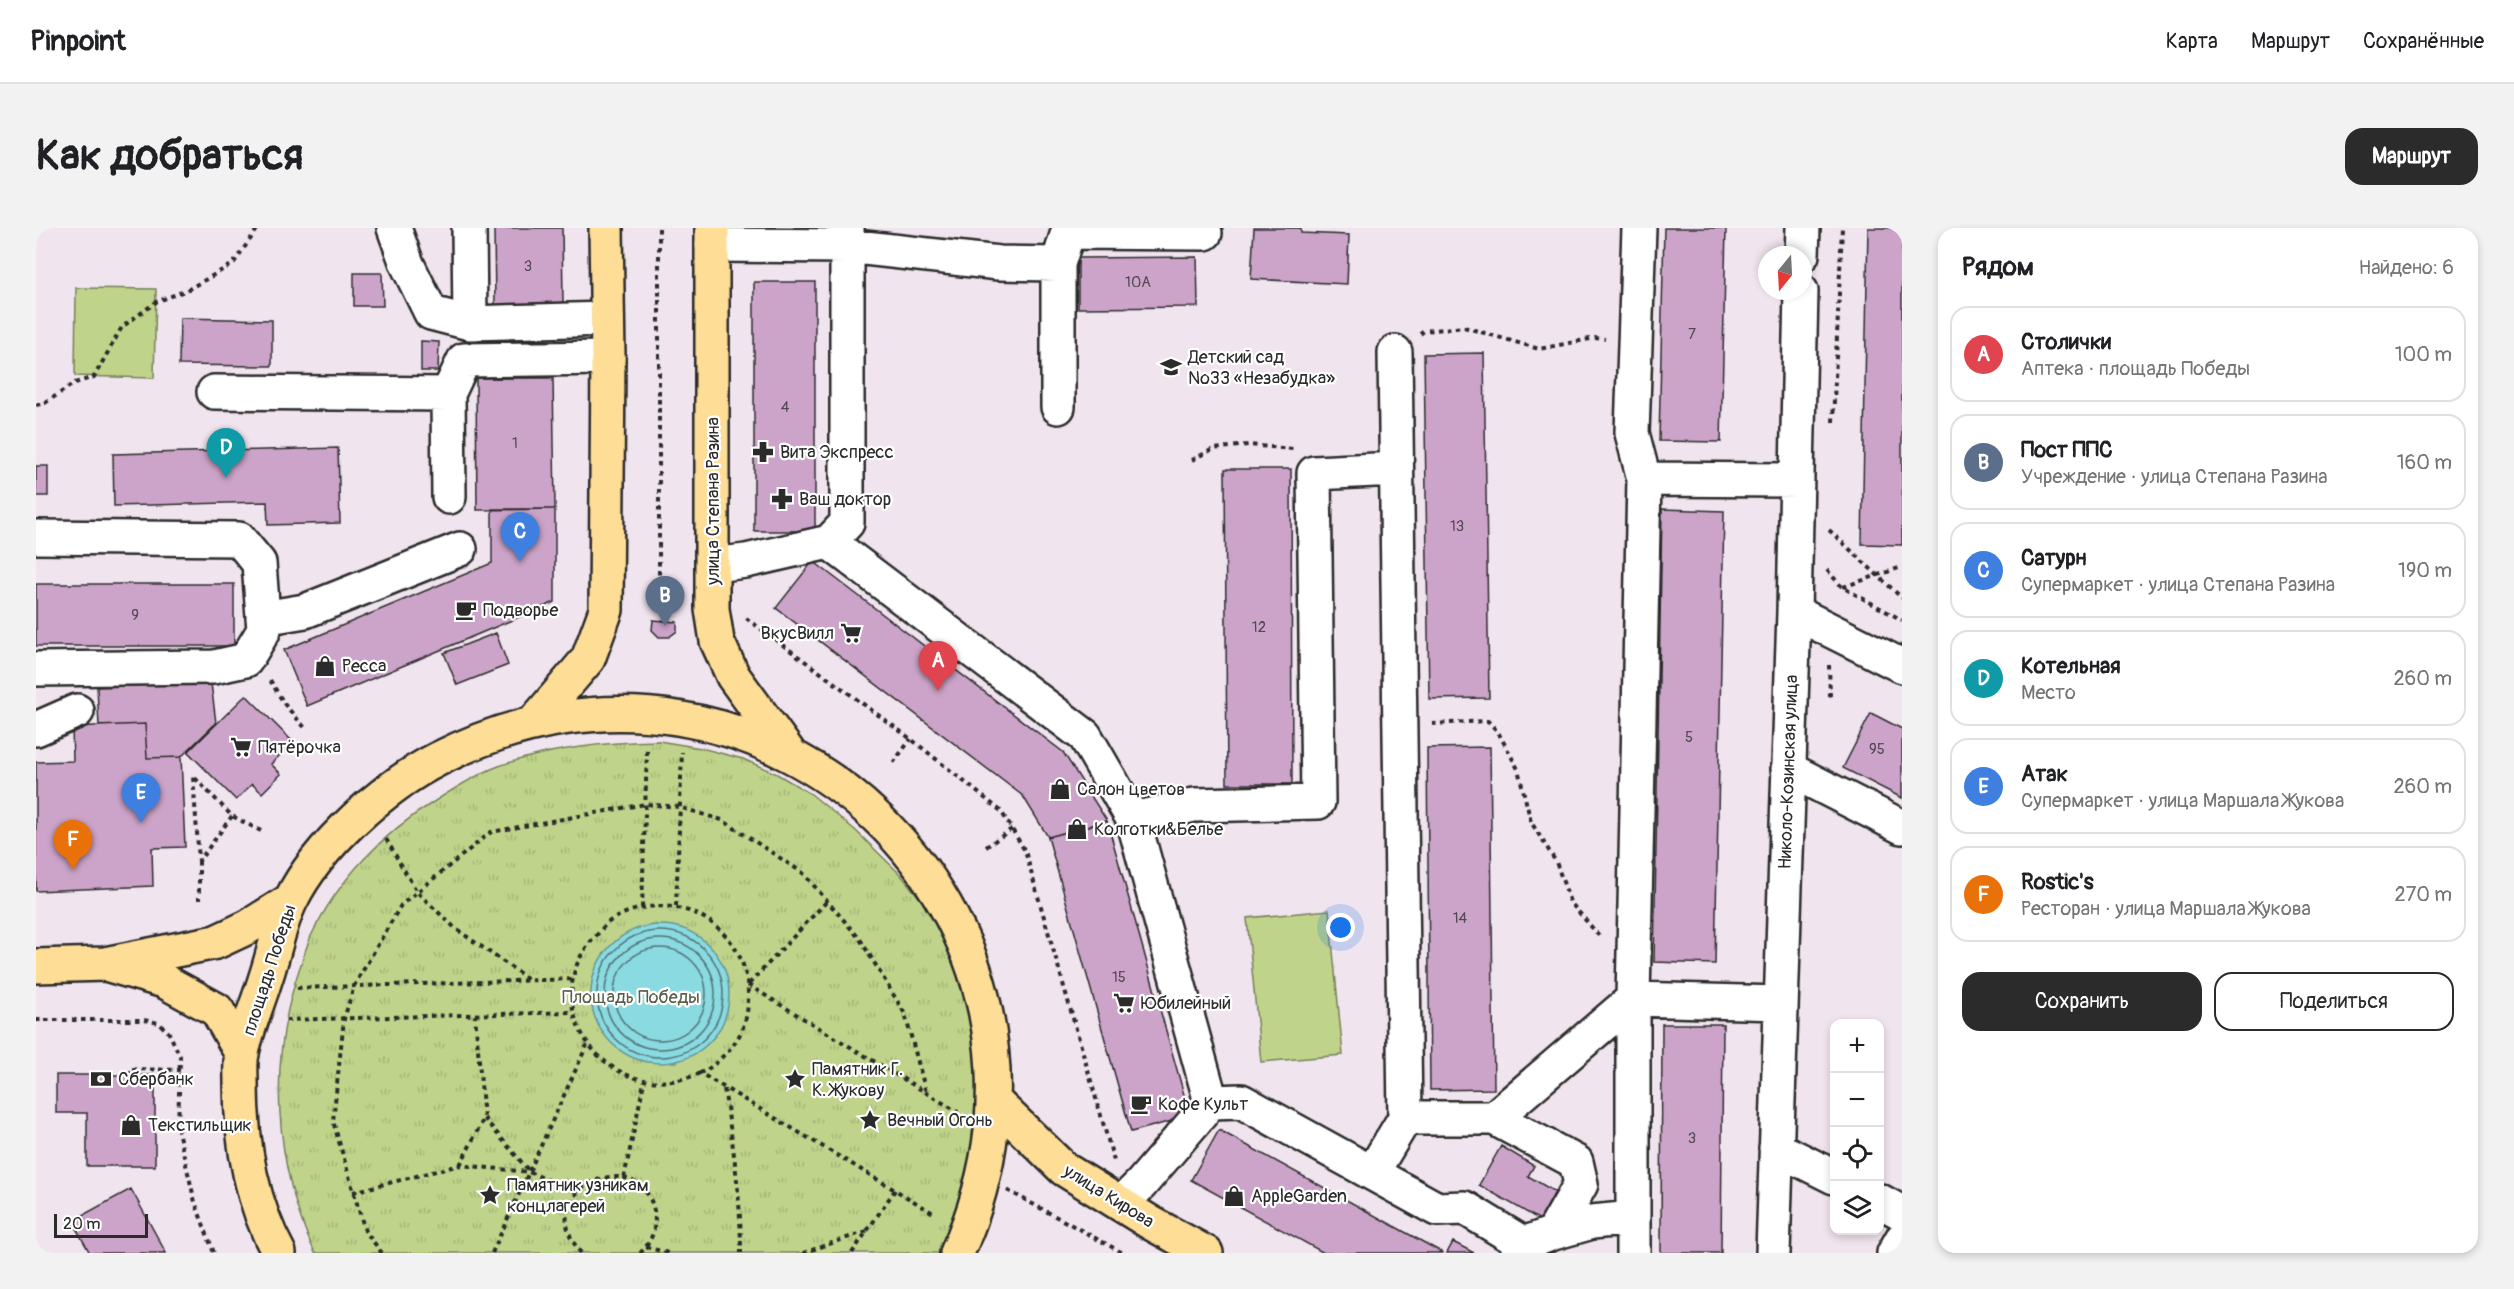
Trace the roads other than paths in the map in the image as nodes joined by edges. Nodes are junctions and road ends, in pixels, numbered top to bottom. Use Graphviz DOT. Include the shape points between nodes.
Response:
graph roads {
  1 [pos="394,228"];
  2 [pos="469,228"];
  3 [pos="606,228"];
  4 [pos="1639,228"];
  5 [pos="1803,228"];
  6 [pos="1205,233"];
  7 [pos="712,236"];
  8 [pos="847,237"];
  9 [pos="1802,246"];
  10 [pos="1058,264"];
  11 [pos="1801,300"];
  12 [pos="607,319"];
  13 [pos="470,323"];
  14 [pos="1395,352"];
  15 [pos="608,358"];
  16 [pos="214,392"];
  17 [pos="448,394"];
  18 [pos="1058,407"];
  19 [pos="1396,469"];
  20 [pos="1644,479"];
  21 [pos="1797,480"];
  22 [pos="449,497"];
  23 [pos="36,537"];
  24 [pos="829,542"];
  25 [pos="460,549"];
  26 [pos="713,565"];
  27 [pos="1794,612"];
  28 [pos="264,624"];
  29 [pos="1902,666"];
  30 [pos="36,669"];
  31 [pos="77,711"];
  32 [pos="535,721"];
  33 [pos="36,729"];
  34 [pos="789,753"];
  35 [pos="1788,770"];
  36 [pos="1133,819"];
  37 [pos="1902,827"];
  38 [pos="291,900"];
  39 [pos="105,964"];
  40 [pos="36,966"];
  41 [pos="1633,999"];
  42 [pos="1780,1003"];
  43 [pos="242,1054"];
  44 [pos="995,1102"];
  45 [pos="1211,1102"];
  46 [pos="1405,1118"];
  47 [pos="1494,1118"];
  48 [pos="1776,1148"];
  49 [pos="1372,1173"];
  50 [pos="1830,1175"];
  51 [pos="1884,1203"];
  52 [pos="1121,1204"];
  53 [pos="1902,1213"];
  54 [pos="1633,1218"];
  55 [pos="1902,1239"];
  56 [pos="1532,1243"];
  57 [pos="279,1253"];
  58 [pos="957,1253"];
  59 [pos="1206,1253"];
  60 [pos="1633,1253"];
  61 [pos="1773,1253"];
  62 [pos="1894,1253"];
  1 -- 13 [label="street" via="431,313"];
  2 -- 13 [label="street"];
  3 -- 12 [label="main road"];
  4 -- 20 [label="street" via="1632,433"];
  5 -- 9 [label="street"];
  6 -- 10 [label="street" via="1068,232"];
  7 -- 8 [label="street"];
  7 -- 26 [label="main road, улица Степана Разина"];
  8 -- 10 [label="street" via="999,263"];
  8 -- 24 [label="street" via="847,523"];
  10 -- 18 [label="street"];
  11 -- 21 [label="street, Николо-Козинская улица"];
  12 -- 13 [label="street"];
  12 -- 15 [label="main road"];
  14 -- 19 [label="street"];
  15 -- 17 [label="street" via="464,360"];
  15 -- 32 [label="main road" via="606,610 588,659"];
  16 -- 17 [label="street"];
  17 -- 22 [label="street"];
  19 -- 36 [label="street" via="1314,473 1318,802 1194,806"];
  19 -- 46 [label="street"];
  20 -- 21 [label="street"];
  20 -- 41 [label="street"];
  21 -- 27 [label="street, Николо-Козинская улица"];
  23 -- 28 [label="street" via="239,539 259,563"];
  24 -- 26 [label="street"];
  24 -- 36 [label="street" via="1085,736"];
  25 -- 28 [label="street"];
  26 -- 34 [label="main road, улица Степана Разина" via="712,609 717,641 733,676"];
  27 -- 29 [label="street"];
  27 -- 35 [label="street, Николо-Козинская улица"];
  28 -- 30 [label="street" via="246,660 214,667"];
  31 -- 33 [label="street"];
  32 -- 34 [label="main road, площадь Победы" via="577,714 663,715 728,728"];
  32 -- 38 [label="main road, площадь Победы" via="473,741 415,770 363,810 319,858"];
  34 -- 44 [label="main road, площадь Победы" via="849,792 901,840 943,898 973,962 991,1031"];
  35 -- 37 [label="street"];
  35 -- 42 [label="street, Николо-Козинская улица"];
  36 -- 45 [label="street"];
  38 -- 39 [label="main road" via="216,942"];
  38 -- 43 [label="main road, площадь Победы"];
  39 -- 40 [label="main road"];
  39 -- 43 [label="main road" via="164,981 218,1010"];
  41 -- 42 [label="street"];
  41 -- 47 [label="street"];
  41 -- 54 [label="street"];
  42 -- 48 [label="street, Николо-Козинская улица"];
  43 -- 57 [label="main road, площадь Победы" via="241,1118 252,1182"];
  44 -- 52 [label="main road, улица Кирова" via="1064,1169"];
  44 -- 58 [label="main road, площадь Победы" via="985,1178"];
  45 -- 49 [label="street" via="1241,1101"];
  45 -- 52 [label="street"];
  46 -- 47 [label="street"];
  46 -- 49 [label="street"];
  47 -- 56 [label="street" via="1576,1162 1581,1184"];
  48 -- 50 [label="street"];
  48 -- 61 [label="street, Николо-Козинская улица"];
  49 -- 56 [label="street" via="1437,1209 1465,1208"];
  51 -- 53 [label="street"];
  52 -- 59 [label="main road, улица Кирова"];
  54 -- 56 [label="street" via="1592,1222"];
  54 -- 60 [label="street"];
  55 -- 62 [label="street"];
}
